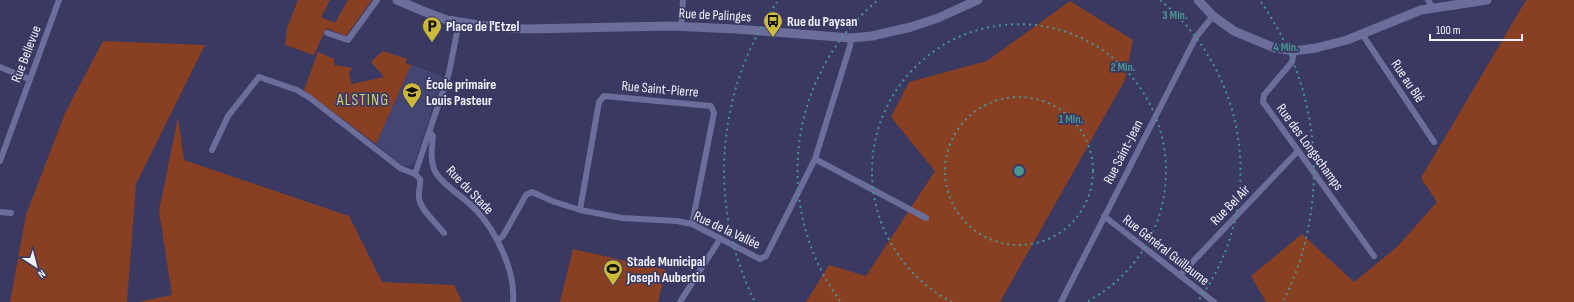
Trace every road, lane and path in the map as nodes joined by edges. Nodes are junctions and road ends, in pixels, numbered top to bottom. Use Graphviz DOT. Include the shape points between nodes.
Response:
graph roads {
  1 [pos="59,0"];
  2 [pos="377,0"];
  3 [pos="397,0"];
  4 [pos="683,0"];
  5 [pos="978,0"];
  6 [pos="1198,0"];
  7 [pos="1487,0"];
  8 [pos="1431,4"];
  9 [pos="1212,16"];
  10 [pos="459,22"];
  11 [pos="682,27"];
  12 [pos="327,33"];
  13 [pos="1362,34"];
  14 [pos="851,38"];
  15 [pos="1294,51"];
  16 [pos="0,66"];
  17 [pos="29,79"];
  18 [pos="430,132"];
  19 [pos="1434,142"];
  20 [pos="212,150"];
  21 [pos="1298,151"];
  22 [pos="815,158"];
  23 [pos="0,161"];
  24 [pos="415,174"];
  25 [pos="580,210"];
  26 [pos="0,212"];
  27 [pos="11,213"];
  28 [pos="1104,216"];
  29 [pos="926,218"];
  30 [pos="692,224"];
  31 [pos="444,233"];
  32 [pos="720,239"];
  33 [pos="498,240"];
  34 [pos="1374,256"];
  35 [pos="1180,275"];
  36 [pos="513,302"];
  37 [pos="680,302"];
  38 [pos="1061,302"];
  39 [pos="1214,302"];
  1 -- 17 [label="street, Rue Bellevue"];
  2 -- 12 [label="street" via="348,40"];
  3 -- 10 [label="main road, Rue de Palinges" via="423,12"];
  4 -- 11 [label="street"];
  5 -- 14 [label="main road, Rue de Palinges" via="911,27"];
  6 -- 9 [label="main road"];
  7 -- 8 [label="main road"];
  8 -- 13 [label="main road"];
  9 -- 15 [label="main road" via="1234,31 1275,48"];
  9 -- 28 [label="street, Rue Saint-Jean" via="1196,37"];
  10 -- 11 [label="main road, Rue de Palinges" via="526,29"];
  10 -- 18 [label="street" via="449,73"];
  11 -- 14 [label="main road, Rue de Palinges"];
  13 -- 15 [label="main road" via="1316,48"];
  13 -- 19 [label="street, Rue au Blé"];
  14 -- 22 [label="street, Rue de la Vallée"];
  15 -- 21 [label="street, Rue des Longschamps" via="1292,62 1264,95 1263,102"];
  16 -- 17 [label="street"];
  17 -- 23 [label="street, Rue Bellevue"];
  18 -- 24 [label="street"];
  18 -- 33 [label="street, Rue du Stade" via="433,136 431,158 434,171 476,210"];
  20 -- 24 [label="street" via="228,116 259,78 303,93 400,168"];
  21 -- 34 [label="street, Rue des Longschamps"];
  21 -- 35 [label="street, Rue Bel Air"];
  22 -- 29 [label="street"];
  22 -- 32 [label="street, Rue de la Vallée" via="766,256 760,259"];
  24 -- 31 [label="street" via="420,179 420,204"];
  25 -- 30 [label="street, Rue de la Vallée" via="622,218 677,220"];
  25 -- 30 [label="street, Rue Saint-Pierre" via="598,102 604,96 711,106 714,113"];
  25 -- 33 [label="street, Rue de la Vallée" via="532,192 526,195 503,236"];
  26 -- 27 [label="street"];
  28 -- 35 [label="street, Rue Général Guillaume"];
  28 -- 38 [label="street, Rue Saint-Jean"];
  30 -- 32 [label="street, Rue de la Vallée"];
  32 -- 37 [label="street"];
  33 -- 36 [label="street, Rue du Stade" via="508,265"];
  35 -- 39 [label="street, Rue Général Guillaume"];
}
